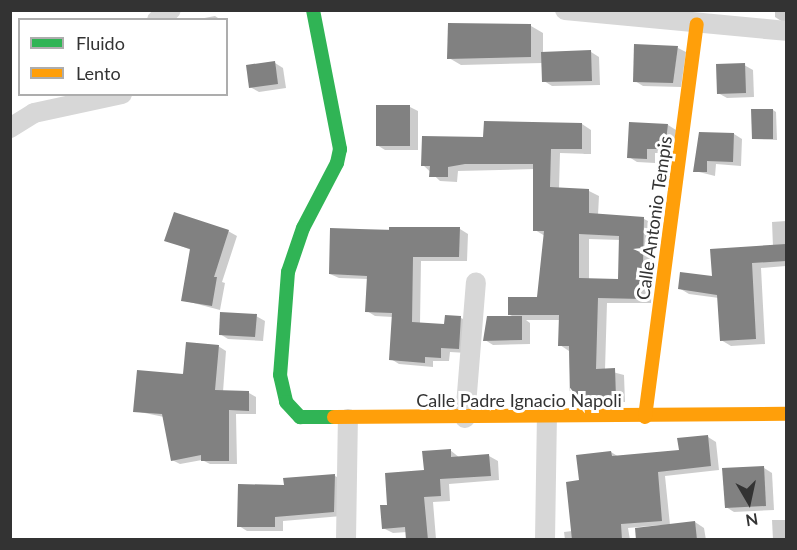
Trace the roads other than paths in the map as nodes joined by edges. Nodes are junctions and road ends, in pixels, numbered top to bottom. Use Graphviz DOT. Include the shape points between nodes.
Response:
graph roads {
  1 [pos="313,10"];
  2 [pos="565,10"];
  3 [pos="698,24"];
  4 [pos="786,31"];
  5 [pos="113,96"];
  6 [pos="10,128"];
  7 [pos="476,282"];
  8 [pos="786,414"];
  9 [pos="547,416"];
  10 [pos="645,417"];
  11 [pos="465,418"];
  12 [pos="348,419"];
  13 [pos="346,540"];
  14 [pos="545,540"];
  1 -- 12 [label="street, Calle Padre Ignacio Napoli" via="340,149 337,163 303,228 288,272 280,375 286,402 300,417"];
  2 -- 3 [label="street"];
  3 -- 4 [label="street"];
  3 -- 10 [label="street, Calle Antonio Tempis"];
  5 -- 6 [label="street" via="33,113"];
  7 -- 11 [label="street"];
  8 -- 10 [label="street, Calle Padre Ignacio Napoli"];
  9 -- 10 [label="street, Calle Padre Ignacio Napoli"];
  9 -- 11 [label="street, Calle Padre Ignacio Napoli"];
  9 -- 14 [label="street"];
  11 -- 12 [label="street, Calle Padre Ignacio Napoli"];
  12 -- 13 [label="street"];
}
